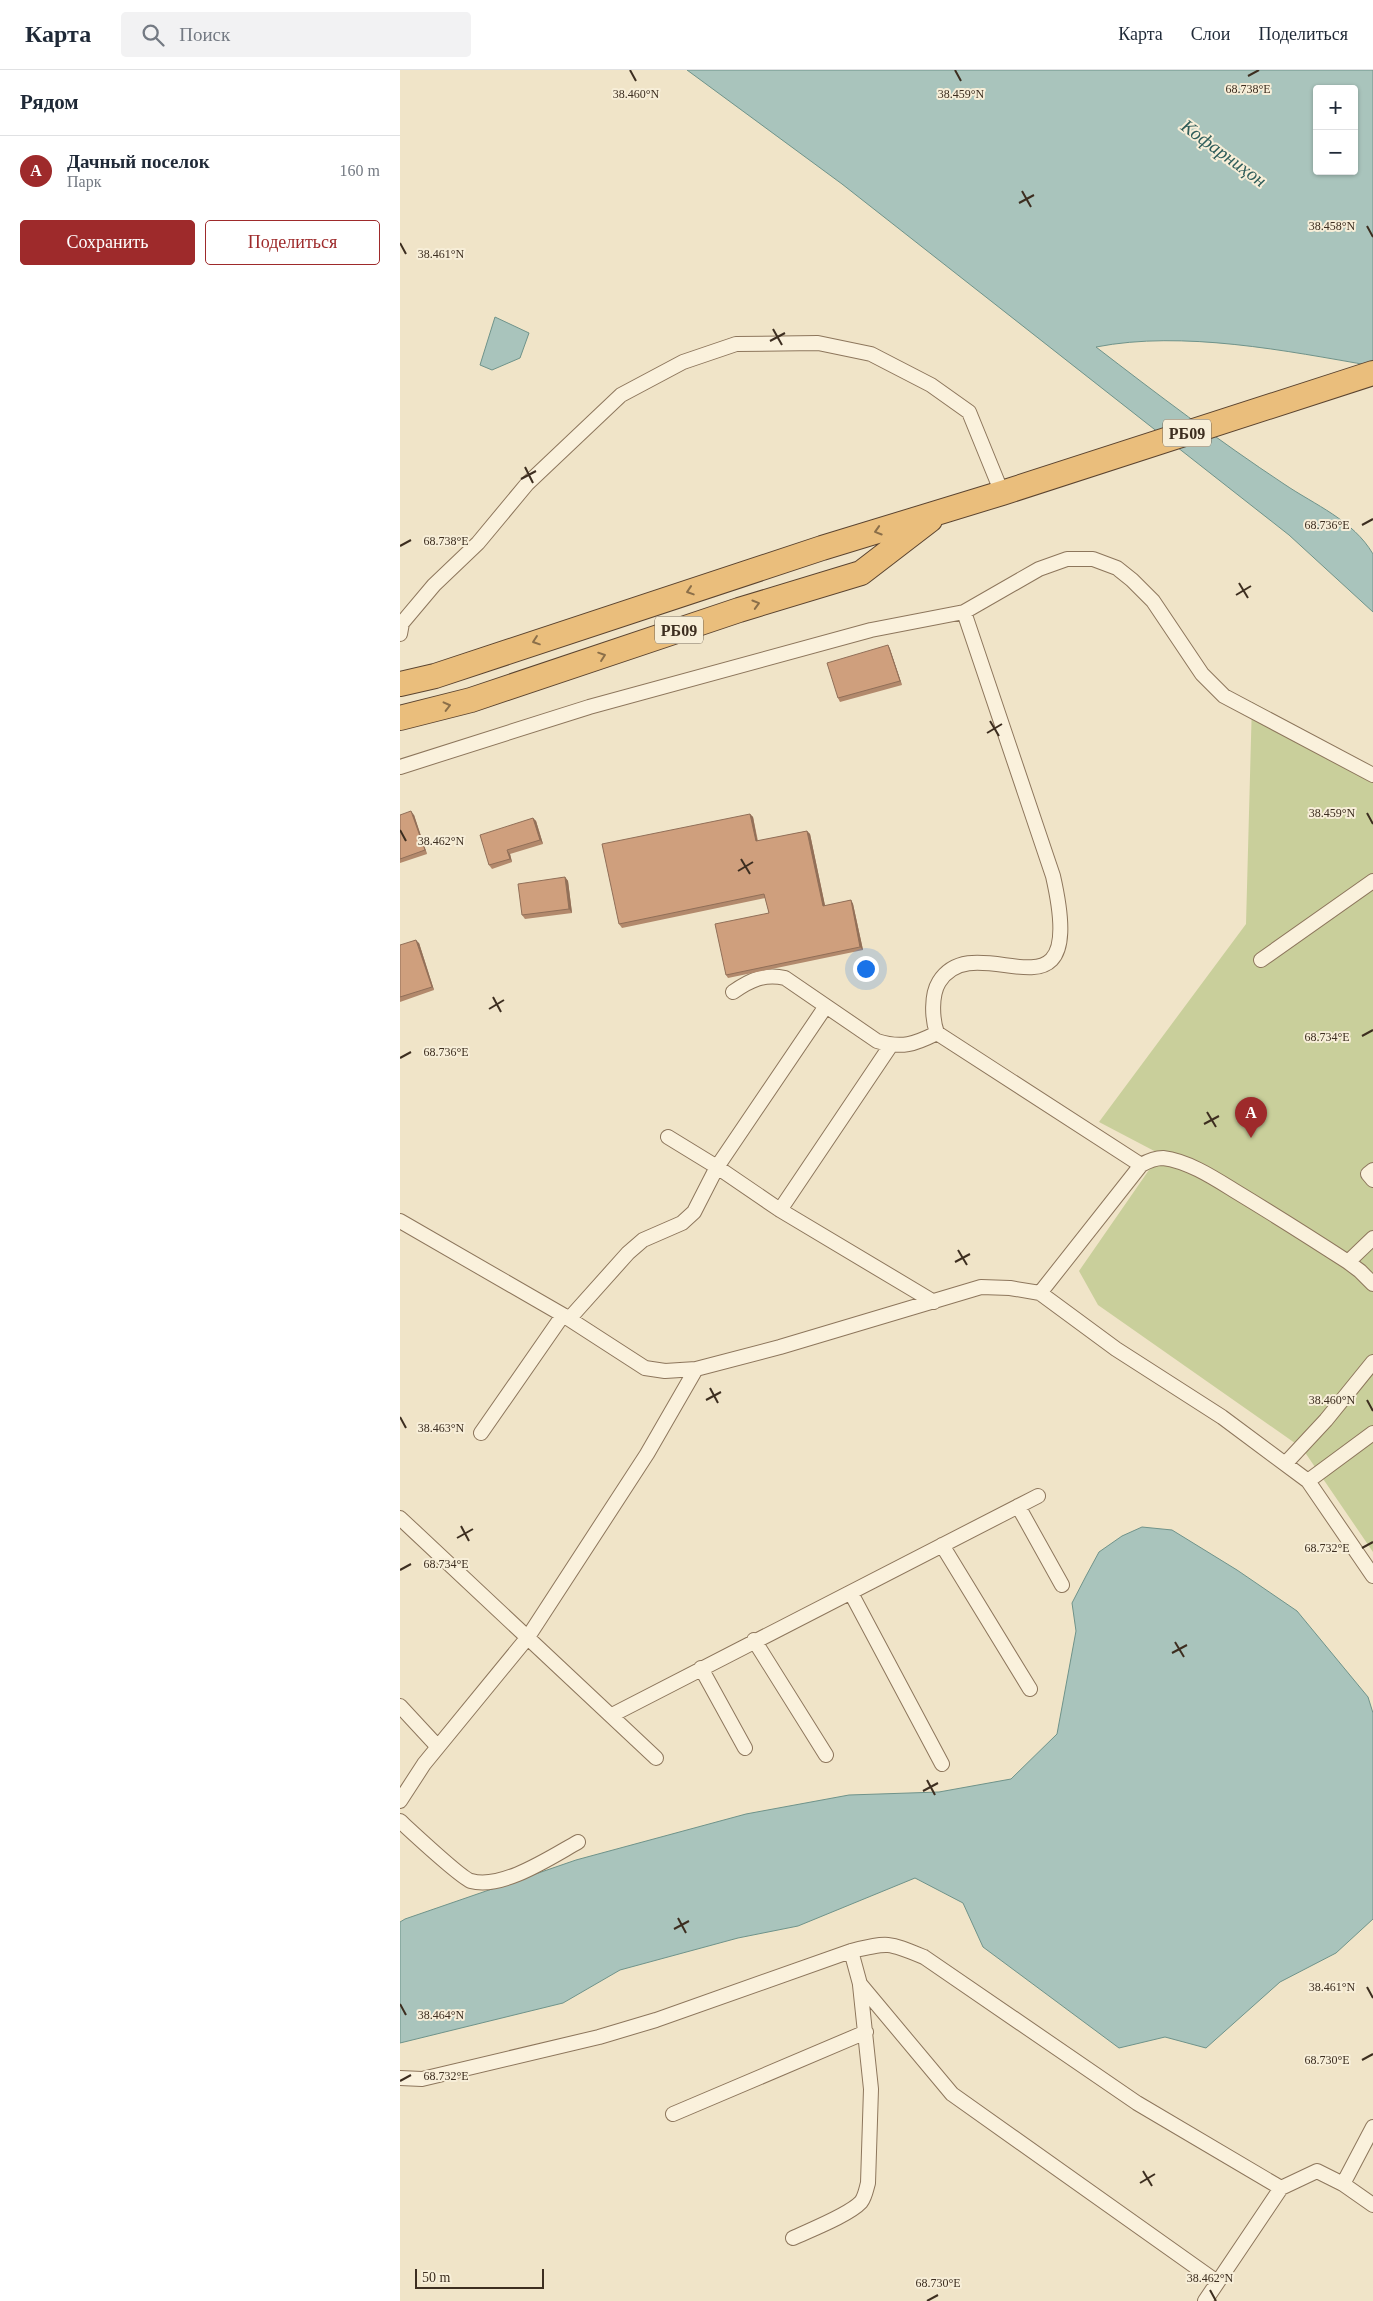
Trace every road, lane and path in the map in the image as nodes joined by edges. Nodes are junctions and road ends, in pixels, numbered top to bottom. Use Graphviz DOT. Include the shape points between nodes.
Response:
graph roads {
  1 [pos="1373,373"];
  2 [pos="1002,493"];
  3 [pos="942,512"];
  4 [pos="964,612"];
  5 [pos="400,634"];
  6 [pos="400,684"];
  7 [pos="400,718"];
  8 [pos="400,767"];
  9 [pos="1373,775"];
  10 [pos="1373,881"];
  11 [pos="1261,960"];
  12 [pos="733,992"];
  13 [pos="826,1006"];
  14 [pos="937,1033"];
  15 [pos="891,1045"];
  16 [pos="668,1137"];
  17 [pos="1141,1164"];
  18 [pos="717,1167"];
  19 [pos="1373,1170"];
  20 [pos="1373,1180"];
  21 [pos="780,1210"];
  22 [pos="400,1221"];
  23 [pos="1373,1238"];
  24 [pos="1348,1262"];
  25 [pos="1373,1284"];
  26 [pos="1040,1293"];
  27 [pos="934,1302"];
  28 [pos="566,1317"];
  29 [pos="1373,1362"];
  30 [pos="696,1369"];
  31 [pos="481,1433"];
  32 [pos="1373,1433"];
  33 [pos="1285,1464"];
  34 [pos="1308,1480"];
  35 [pos="1038,1496"];
  36 [pos="1018,1506"];
  37 [pos="400,1518"];
  38 [pos="942,1545"];
  39 [pos="1373,1576"];
  40 [pos="1062,1585"];
  41 [pos="851,1593"];
  42 [pos="528,1637"];
  43 [pos="754,1640"];
  44 [pos="701,1668"];
  45 [pos="1030,1689"];
  46 [pos="400,1706"];
  47 [pos="612,1715"];
  48 [pos="438,1747"];
  49 [pos="745,1748"];
  50 [pos="826,1755"];
  51 [pos="656,1758"];
  52 [pos="942,1764"];
  53 [pos="400,1801"];
  54 [pos="400,1821"];
  55 [pos="578,1842"];
  56 [pos="851,1951"];
  57 [pos="860,1984"];
  58 [pos="866,2032"];
  59 [pos="400,2078"];
  60 [pos="673,2114"];
  61 [pos="1373,2127"];
  62 [pos="1343,2184"];
  63 [pos="1281,2188"];
  64 [pos="1373,2205"];
  65 [pos="793,2238"];
  66 [pos="1217,2282"];
  67 [pos="1205,2301"];
  1 -- 2 [label="highway, РБ09"];
  2 -- 3 [label="highway, РБ09"];
  2 -- 5 [label="street" via="970,412 931,384 871,354 818,343 736,344 683,362 621,395 527,484 478,543 434,585 402,623"];
  3 -- 6 [label="highway, РБ09, one-way" via="803,554 435,676"];
  7 -- 3 [label="highway, РБ09, one-way" via="471,700 739,610 861,574"];
  4 -- 8 [label="street" via="871,630 598,704"];
  4 -- 9 [label="street" via="1039,569 1067,559 1093,559 1118,568 1153,601 1202,674 1224,696"];
  4 -- 14 [label="street" via="1053,876 1059,904 1060,944 1057,955 1038,968 964,962 951,968 936,987 933,1022"];
  10 -- 11 [label="street"];
  12 -- 13 [label="street" via="771,974 785,978"];
  13 -- 15 [label="street" via="877,1041"];
  13 -- 18 [label="street"];
  14 -- 15 [label="street" via="913,1045"];
  14 -- 17 [label="street"];
  15 -- 21 [label="street"];
  16 -- 18 [label="street"];
  17 -- 24 [label="street" via="1162,1158 1208,1175"];
  17 -- 26 [label="street"];
  18 -- 21 [label="street"];
  18 -- 28 [label="street" via="694,1212 628,1252"];
  19 -- 20 [label="street" via="1368,1174"];
  21 -- 27 [label="street"];
  22 -- 28 [label="street"];
  23 -- 24 [label="street"];
  24 -- 25 [label="street"];
  26 -- 27 [label="street" via="981,1287"];
  26 -- 33 [label="street" via="1116,1348 1222,1416"];
  27 -- 30 [label="street"];
  28 -- 30 [label="street" via="645,1368 666,1371"];
  28 -- 31 [label="street"];
  29 -- 33 [label="street"];
  30 -- 42 [label="street" via="647,1454"];
  32 -- 34 [label="street"];
  33 -- 34 [label="street"];
  34 -- 39 [label="street"];
  35 -- 36 [label="street"];
  36 -- 38 [label="street"];
  36 -- 40 [label="street"];
  37 -- 42 [label="street"];
  38 -- 41 [label="street"];
  38 -- 45 [label="street"];
  41 -- 43 [label="street"];
  41 -- 52 [label="street"];
  42 -- 47 [label="street"];
  42 -- 48 [label="street"];
  43 -- 44 [label="street"];
  43 -- 50 [label="street"];
  44 -- 47 [label="street"];
  44 -- 49 [label="street"];
  46 -- 48 [label="street"];
  47 -- 51 [label="street"];
  48 -- 53 [label="street"];
  54 -- 55 [label="street" via="469,1881 492,1883 536,1866"];
  56 -- 57 [label="street"];
  56 -- 59 [label="street" via="599,2037 422,2078"];
  56 -- 63 [label="street" via="883,1944 898,1946 924,1958 1137,2103"];
  57 -- 58 [label="street"];
  57 -- 66 [label="street" via="952,2094"];
  58 -- 60 [label="street"];
  58 -- 65 [label="street" via="871,2089 866,2194 850,2210"];
  61 -- 62 [label="street"];
  62 -- 63 [label="street" via="1318,2171"];
  62 -- 64 [label="street"];
  63 -- 66 [label="street"];
  66 -- 67 [label="street"];
}
